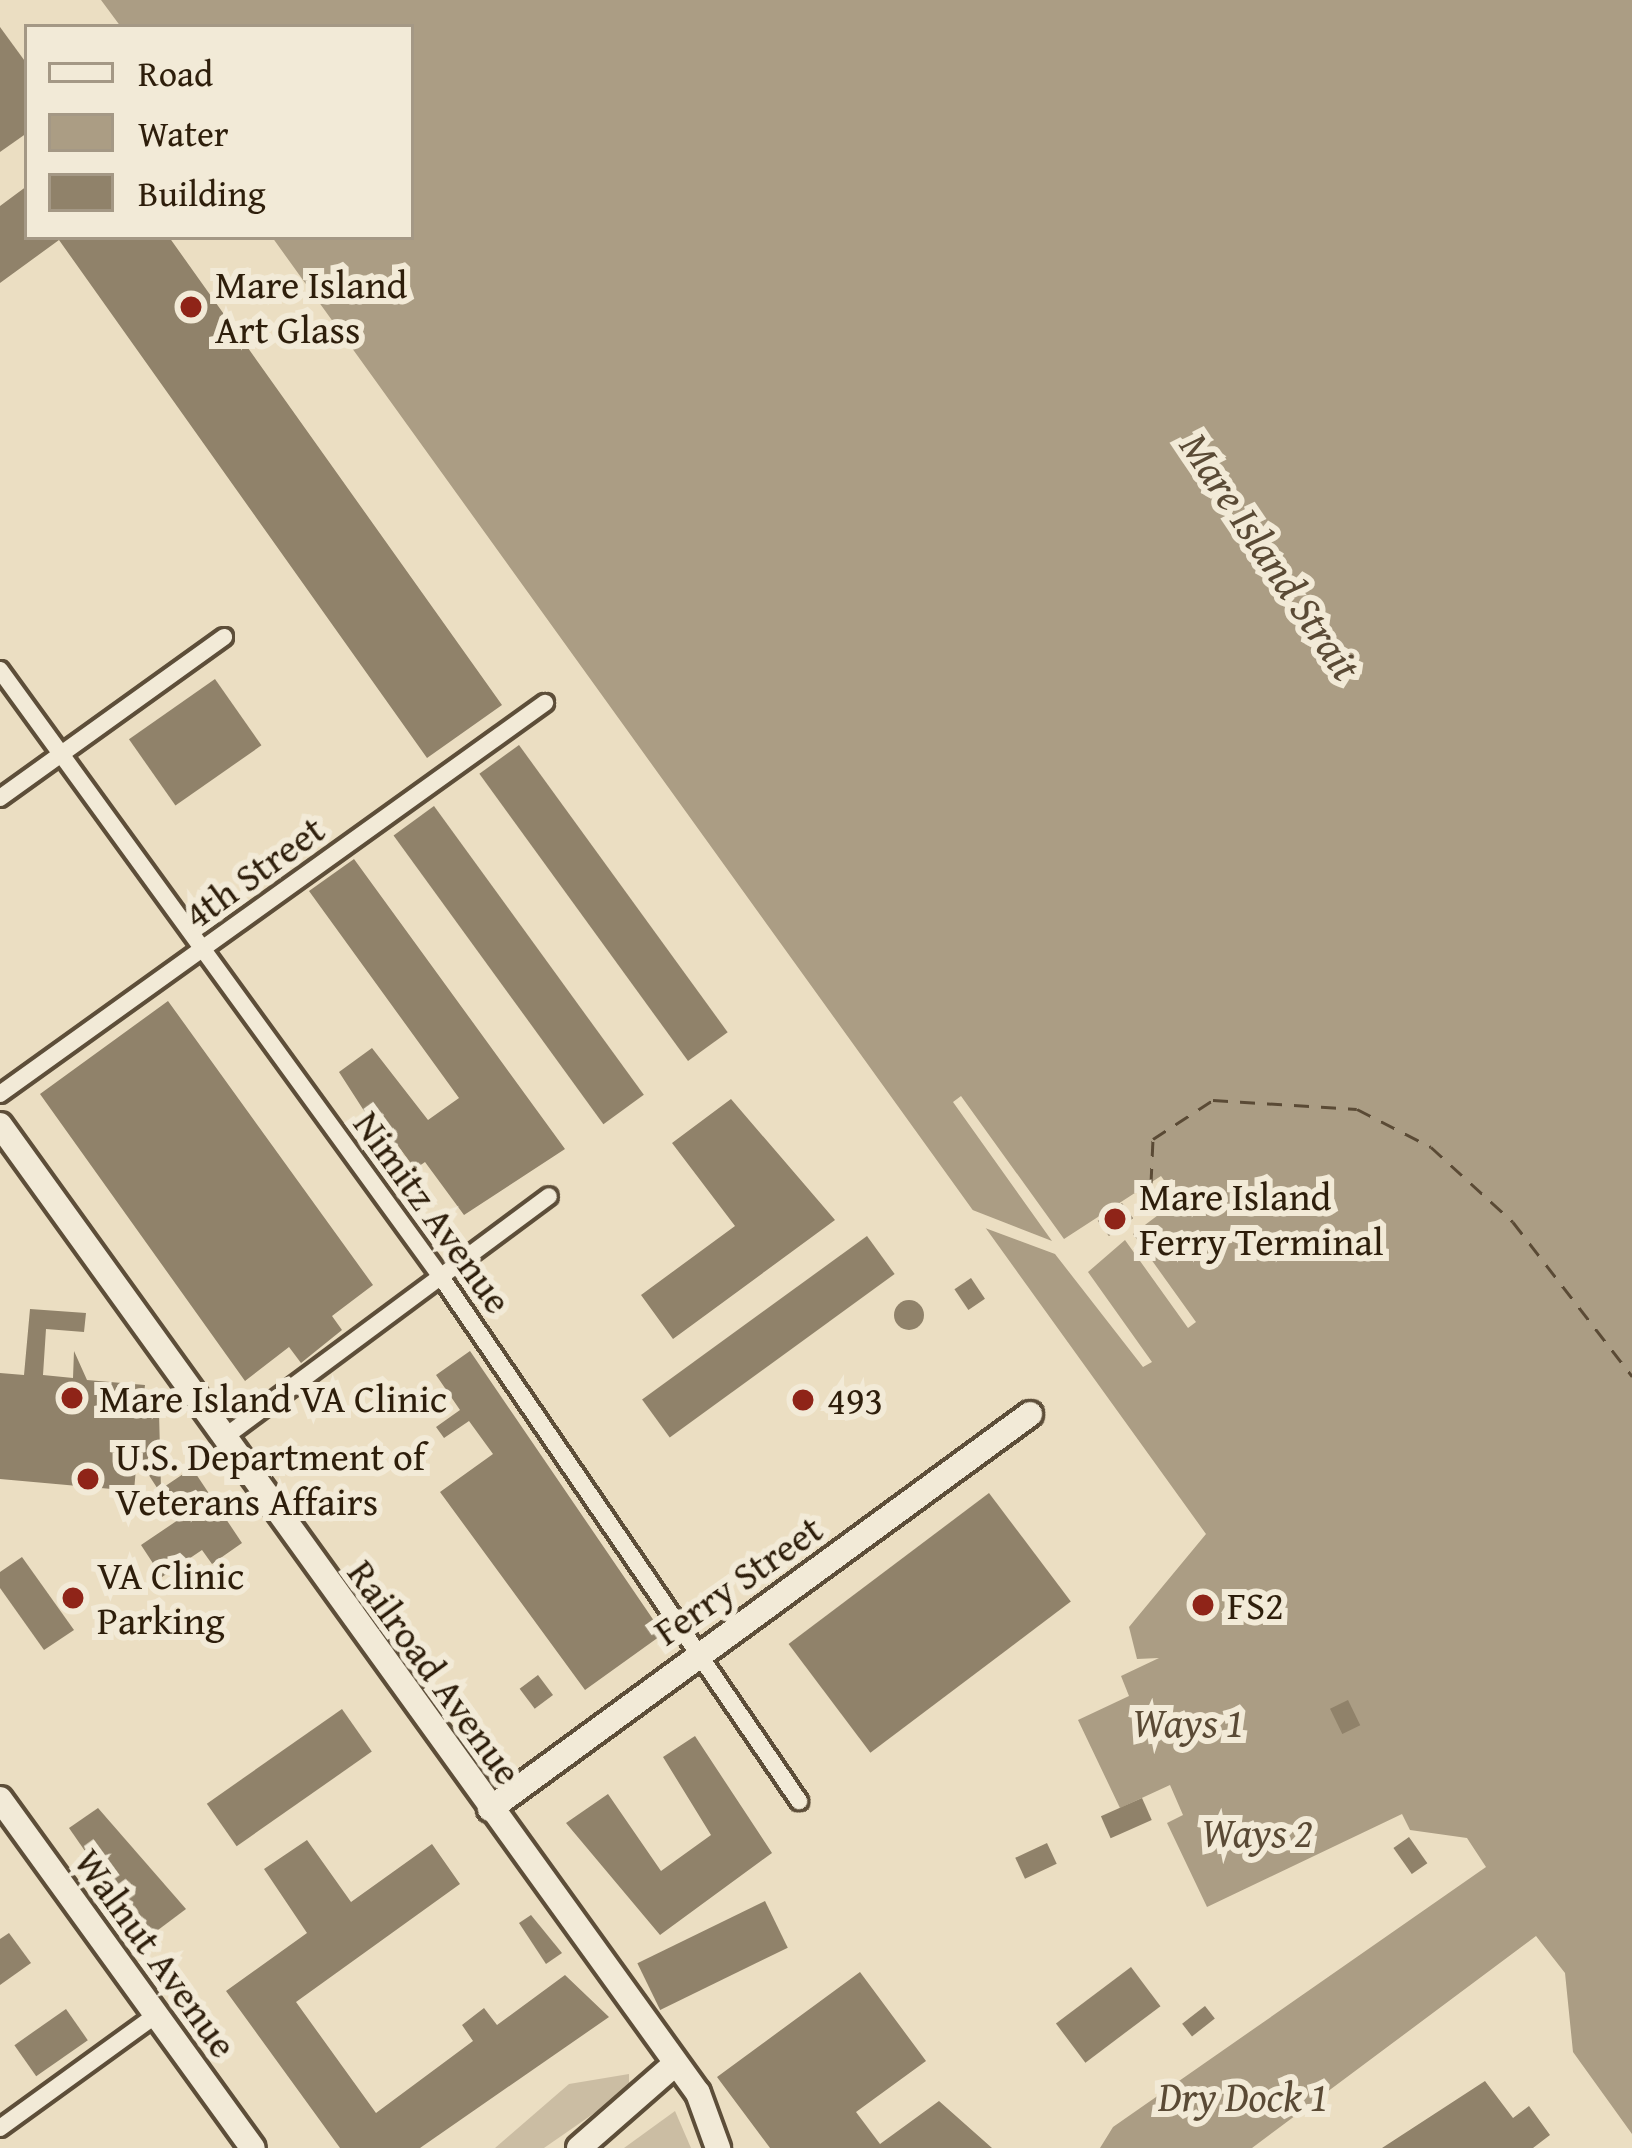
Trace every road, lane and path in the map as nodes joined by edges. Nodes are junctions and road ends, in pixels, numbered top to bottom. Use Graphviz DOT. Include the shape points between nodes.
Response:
graph roads {
  1 [pos="224,637"];
  2 [pos="0,670"];
  3 [pos="545,703"];
  4 [pos="61,753"];
  5 [pos="0,798"];
  6 [pos="201,950"];
  7 [pos="0,1094"];
  8 [pos="0,1125"];
  9 [pos="548,1196"];
  10 [pos="441,1277"];
  11 [pos="1030,1414"];
  12 [pos="222,1439"];
  13 [pos="705,1653"];
  14 [pos="0,1799"];
  15 [pos="800,1801"];
  16 [pos="490,1809"];
  17 [pos="156,2015"];
  18 [pos="675,2064"];
  19 [pos="0,2128"];
  20 [pos="254,2148"];
  21 [pos="579,2148"];
  22 [pos="718,2148"];
  1 -- 4 [label="street"];
  2 -- 4 [label="street, Nimitz Avenue"];
  3 -- 6 [label="street, 4th Street"];
  4 -- 5 [label="street"];
  4 -- 6 [label="street, Nimitz Avenue"];
  6 -- 7 [label="street, 4th Street"];
  6 -- 10 [label="street, Nimitz Avenue"];
  8 -- 12 [label="street, Railroad Avenue"];
  9 -- 10 [label="street"];
  10 -- 12 [label="street"];
  10 -- 13 [label="street, Nimitz Avenue"];
  11 -- 13 [label="street, Ferry Street"];
  12 -- 16 [label="street, Railroad Avenue"];
  13 -- 15 [label="street, Nimitz Avenue"];
  13 -- 16 [label="street, Ferry Street"];
  14 -- 17 [label="street, Walnut Avenue"];
  16 -- 18 [label="street, Railroad Avenue"];
  17 -- 19 [label="street"];
  17 -- 20 [label="street, Walnut Avenue"];
  18 -- 21 [label="street"];
  18 -- 22 [label="street, Railroad Avenue"];
}
